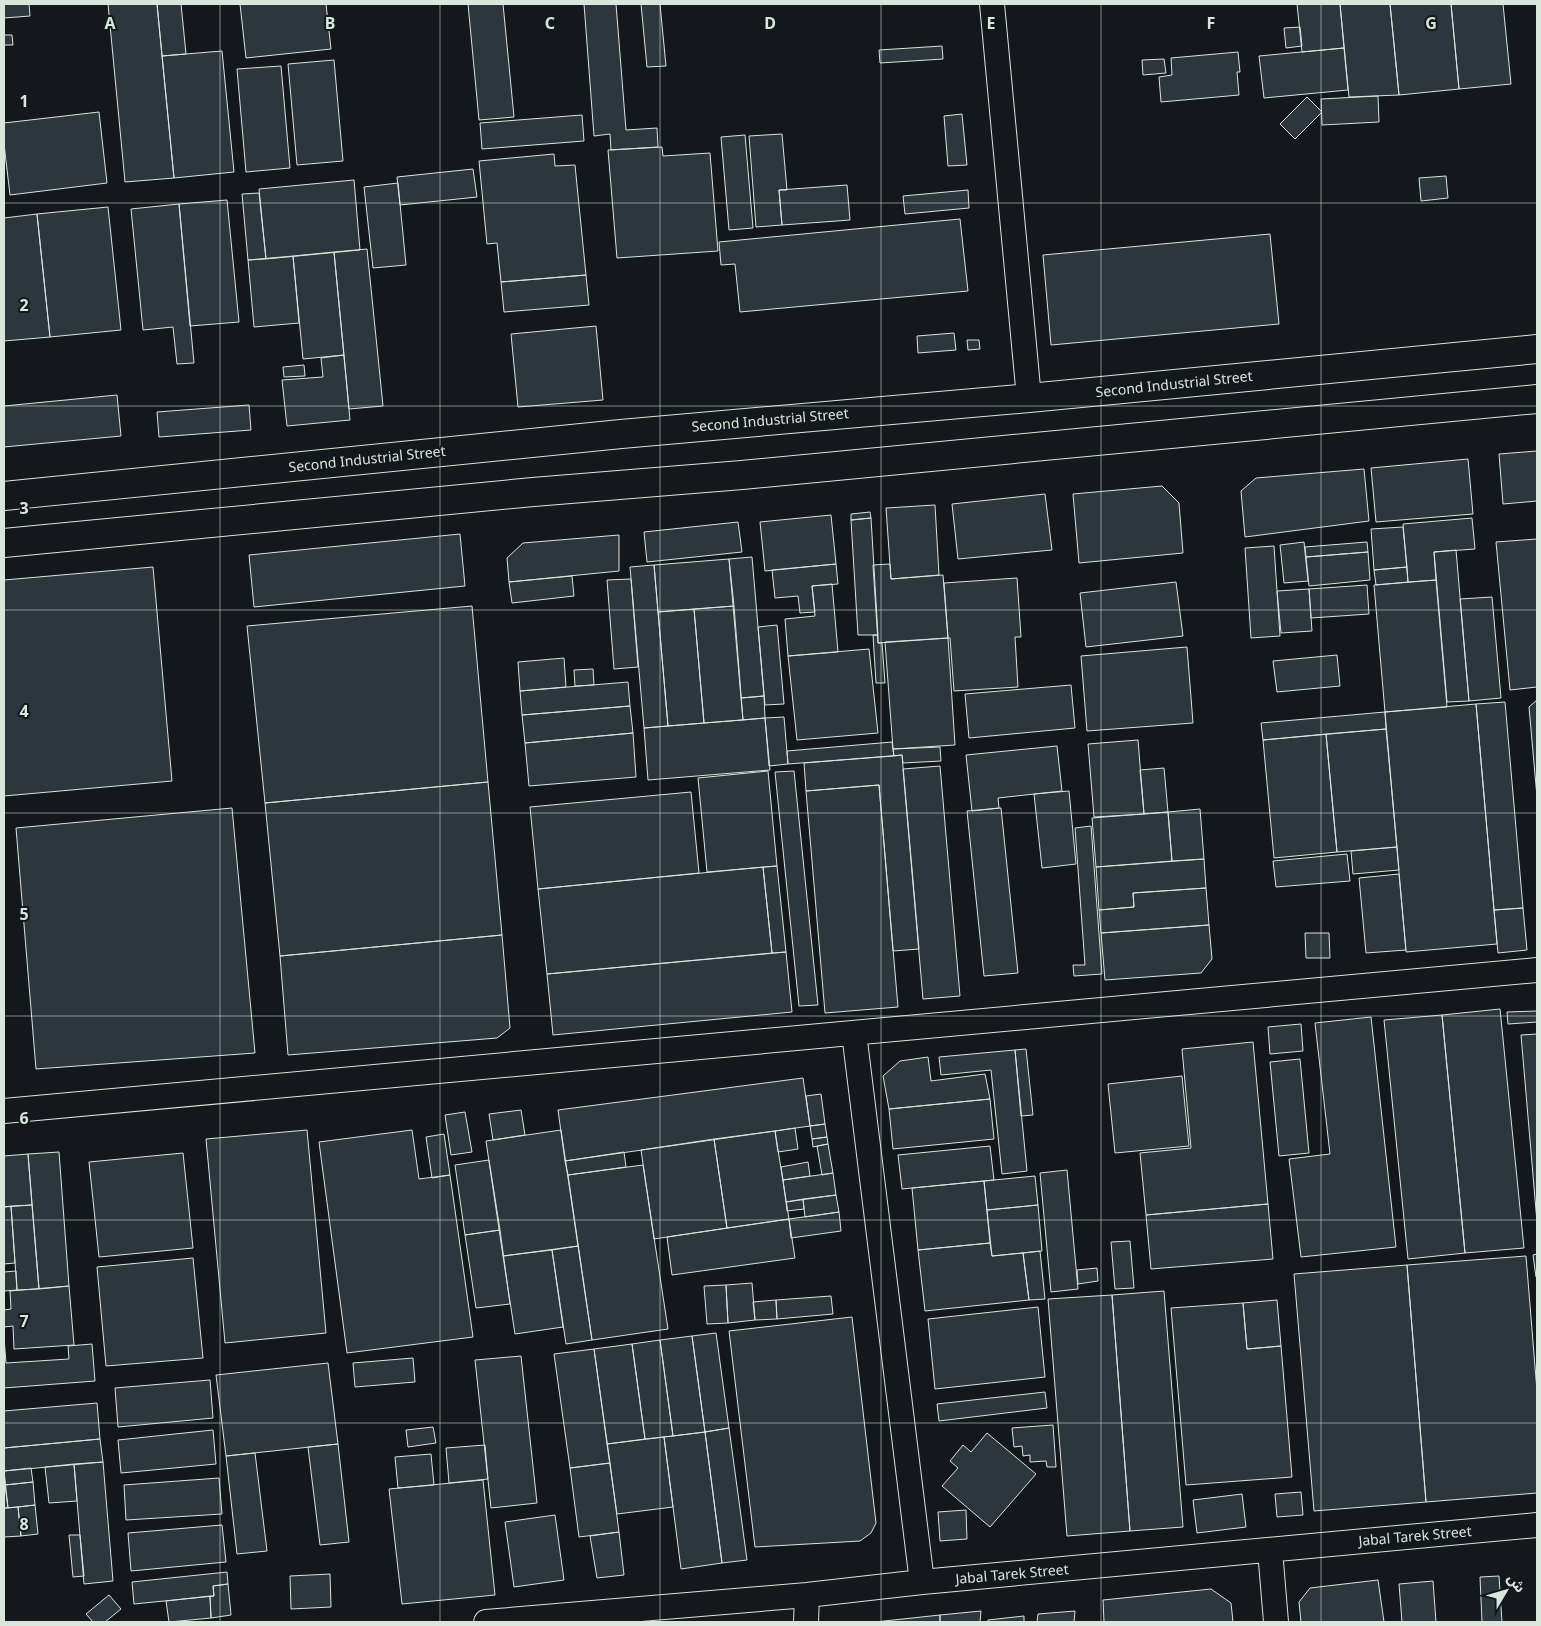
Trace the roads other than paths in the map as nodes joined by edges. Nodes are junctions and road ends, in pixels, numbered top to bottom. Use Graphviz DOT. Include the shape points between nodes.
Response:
graph roads {
  1 [pos="992,4"];
  2 [pos="1537,349"];
  3 [pos="1029,398"];
  4 [pos="1537,399"];
  5 [pos="4,496"];
  6 [pos="4,542"];
  7 [pos="1537,970"];
  8 [pos="854,1033"];
  9 [pos="4,1111"];
  10 [pos="1537,1525"];
  11 [pos="1270,1550"];
  12 [pos="922,1582"];
  13 [pos="807,1595"];
  14 [pos="486,1622"];
  15 [pos="806,1622"];
  16 [pos="1276,1622"];
  1 -- 3 [label="street"];
  2 -- 3 [label="main road, Second Industrial Street"];
  3 -- 5 [label="main road, Second Industrial Street" via="611,434"];
  4 -- 6 [label="main road"];
  7 -- 8 [label="street"];
  8 -- 9 [label="street"];
  8 -- 12 [label="street"];
  10 -- 11 [label="street, Jabal Tarek Street"];
  11 -- 12 [label="street, Jabal Tarek Street"];
  11 -- 16 [label="street"];
  12 -- 13 [label="street, Jabal Tarek Street"];
  13 -- 14 [label="street, Jabal Tarek Street"];
  13 -- 15 [label="street"];
}
